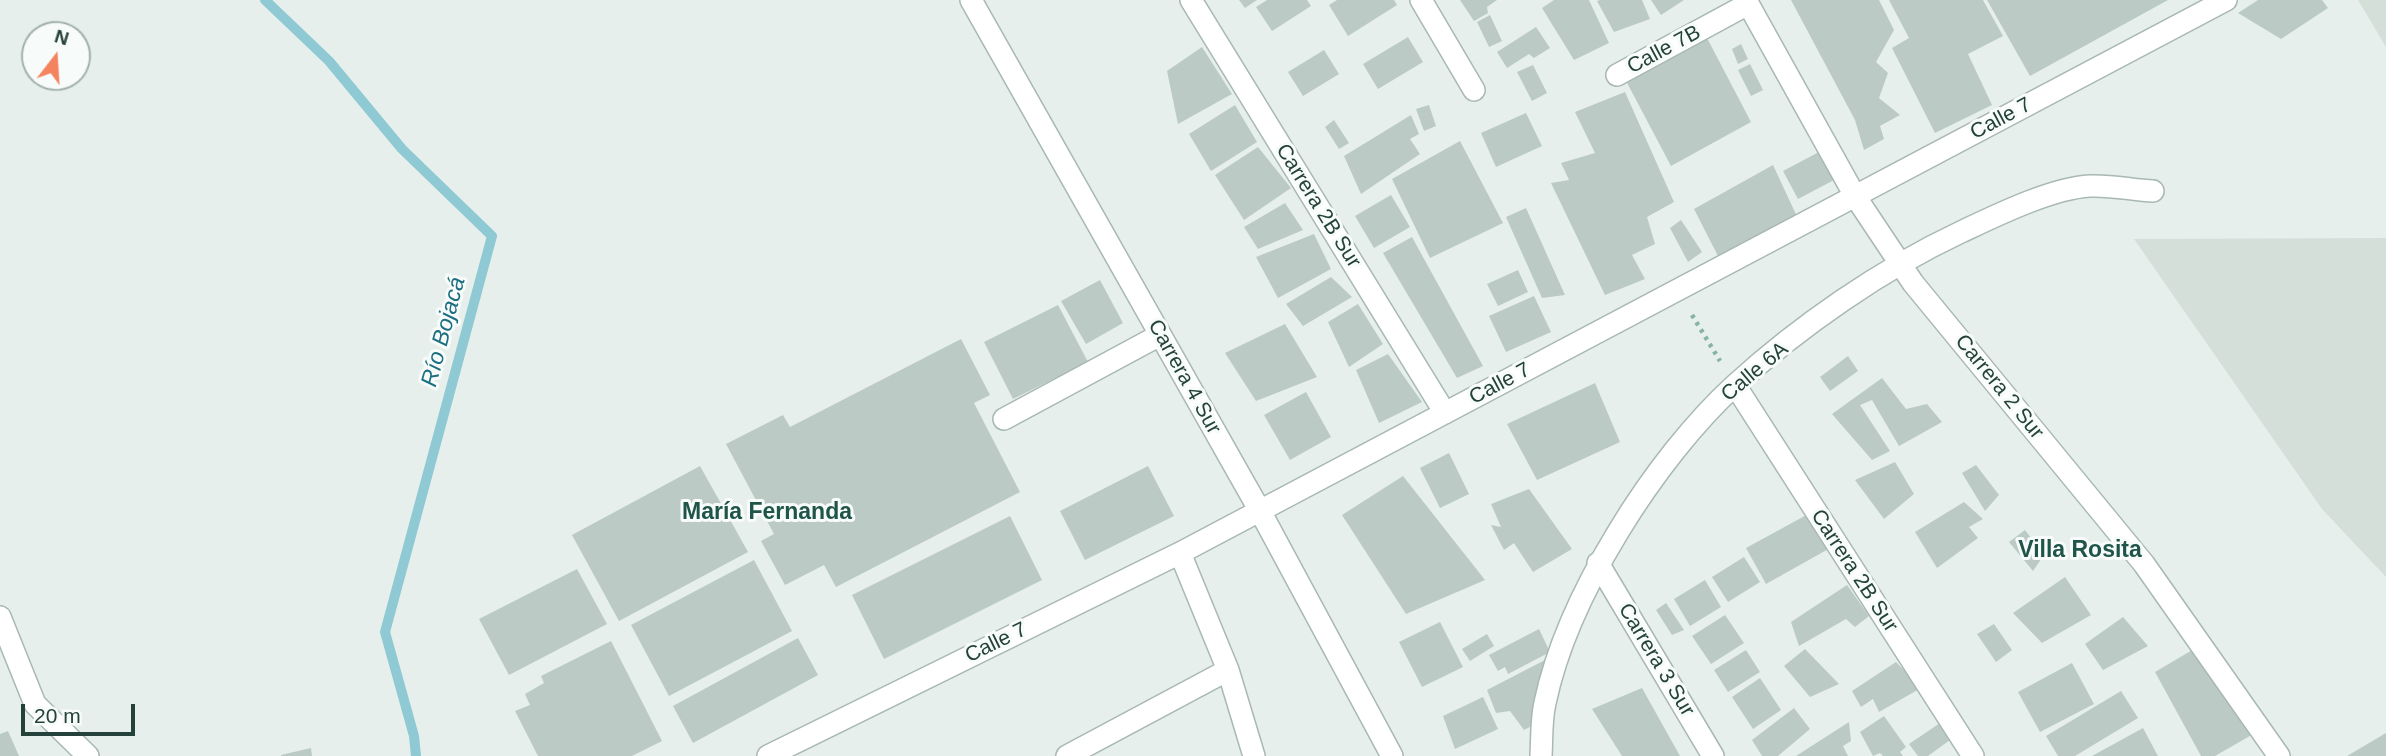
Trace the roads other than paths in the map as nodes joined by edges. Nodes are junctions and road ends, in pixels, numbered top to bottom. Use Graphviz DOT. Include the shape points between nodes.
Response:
graph roads {
  1 [pos="971,0"];
  2 [pos="1191,0"];
  3 [pos="1421,0"];
  4 [pos="2226,0"];
  5 [pos="1747,2"];
  6 [pos="1617,75"];
  7 [pos="1474,90"];
  8 [pos="2154,191"];
  9 [pos="1855,196"];
  10 [pos="1900,264"];
  11 [pos="1160,335"];
  12 [pos="1735,386"];
  13 [pos="1446,413"];
  14 [pos="1004,419"];
  15 [pos="1260,511"];
  16 [pos="1181,553"];
  17 [pos="1598,563"];
  18 [pos="0,617"];
  19 [pos="1228,670"];
  20 [pos="88,756"];
  21 [pos="768,756"];
  22 [pos="1067,756"];
  23 [pos="1254,756"];
  24 [pos="1392,756"];
  25 [pos="1541,756"];
  26 [pos="1713,756"];
  27 [pos="1973,756"];
  28 [pos="2279,756"];
  1 -- 11 [label="street, Carrera 4 Sur"];
  2 -- 13 [label="street, Carrera 2B Sur"];
  3 -- 7 [label="street"];
  4 -- 9 [label="street, Calle 7"];
  5 -- 6 [label="street, Calle 7B"];
  5 -- 9 [label="street, Carrera 2 Sur"];
  8 -- 10 [label="street, Calle 6A" via="2089,186 2019,205"];
  9 -- 10 [label="street, Carrera 2 Sur"];
  9 -- 13 [label="street, Calle 7"];
  10 -- 12 [label="street, Calle 6A" via="1829,311"];
  10 -- 28 [label="street, Carrera 2 Sur" via="2144,564"];
  11 -- 14 [label="street"];
  11 -- 15 [label="street, Carrera 4 Sur"];
  12 -- 17 [label="street, Calle 6A" via="1697,425"];
  12 -- 27 [label="street, Carrera 2B Sur"];
  13 -- 15 [label="street, Calle 7"];
  15 -- 16 [label="street, Calle 7"];
  15 -- 24 [label="street, Carrera 4 Sur"];
  16 -- 19 [label="street"];
  16 -- 21 [label="street, Calle 7"];
  17 -- 25 [label="street, Calle 6A" via="1563,642 1544,705"];
  17 -- 26 [label="street, Carrera 3 Sur"];
  18 -- 20 [label="street" via="35,704"];
  19 -- 22 [label="street"];
  19 -- 23 [label="street"];
}
